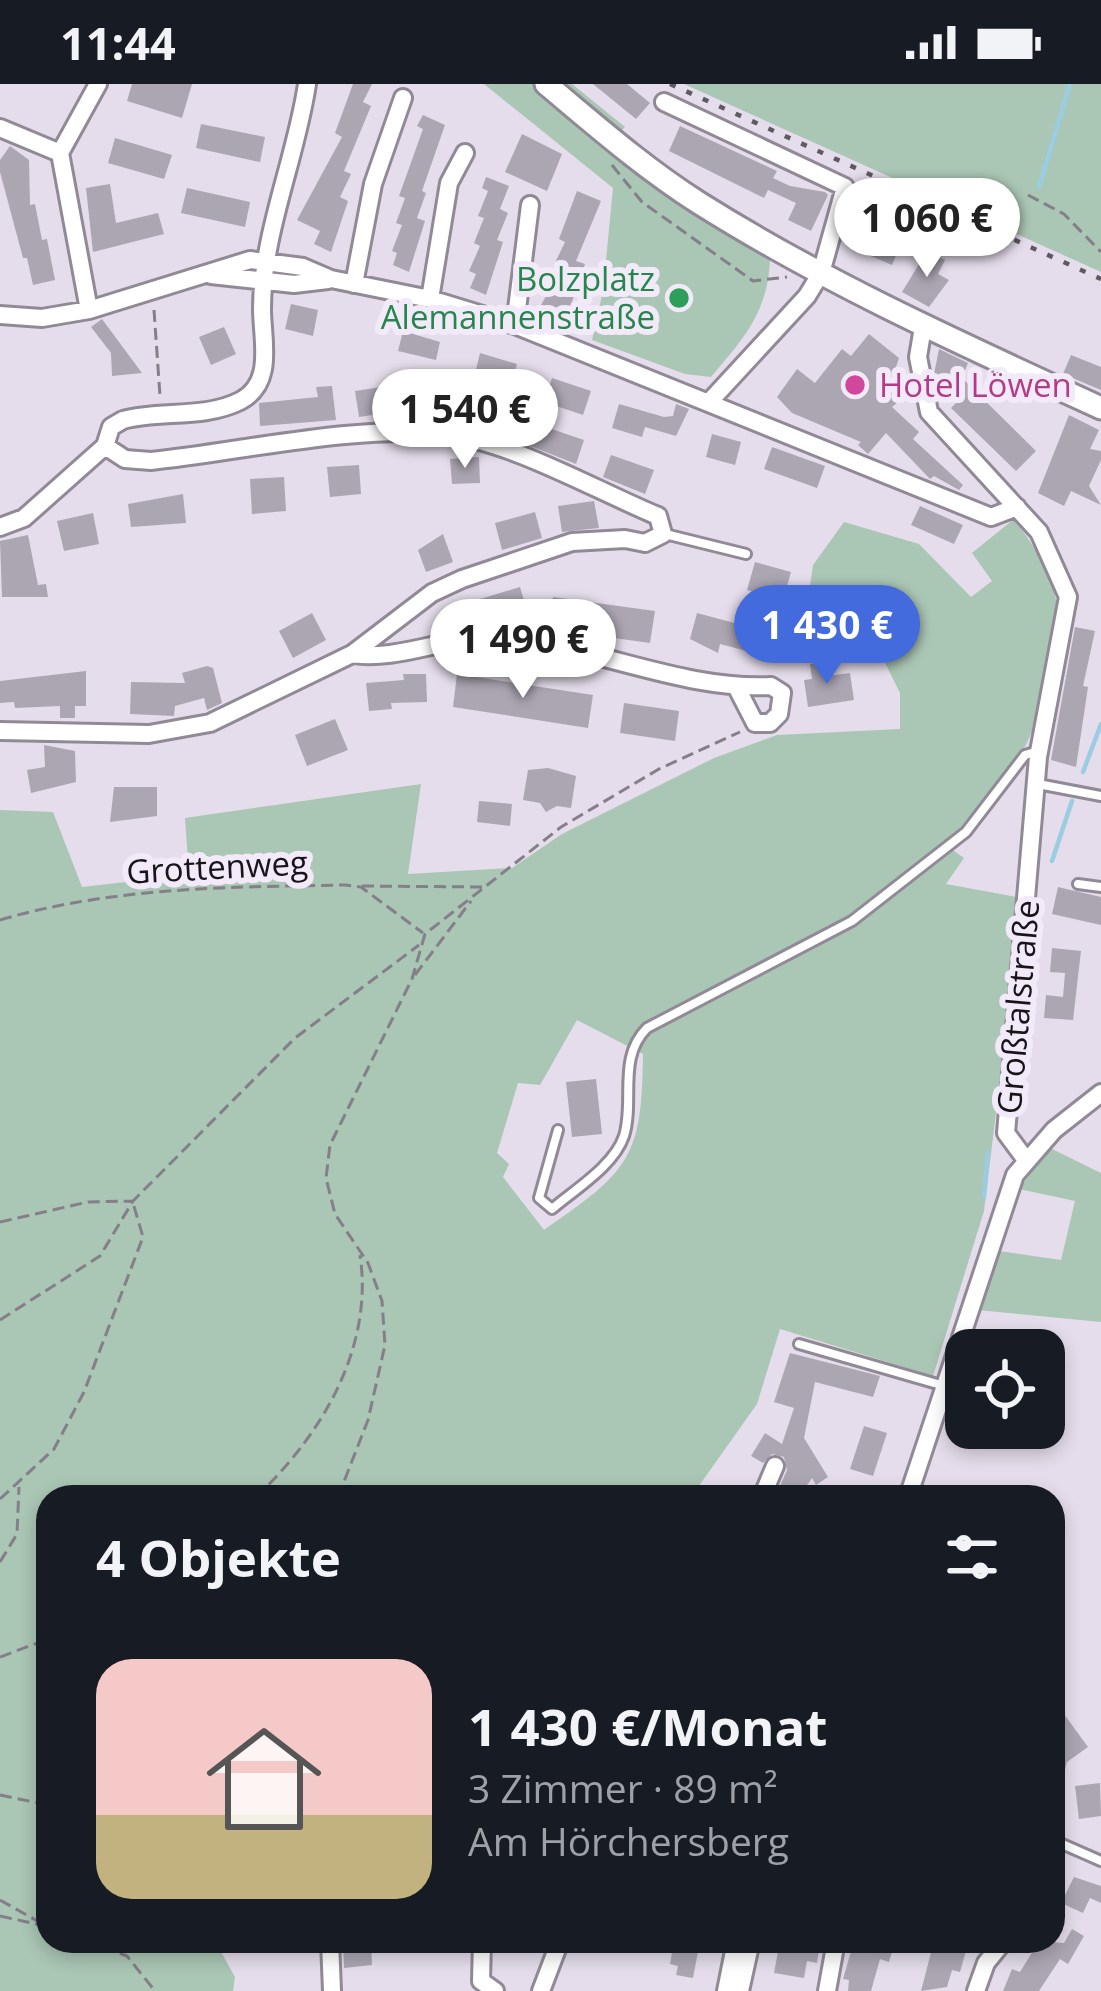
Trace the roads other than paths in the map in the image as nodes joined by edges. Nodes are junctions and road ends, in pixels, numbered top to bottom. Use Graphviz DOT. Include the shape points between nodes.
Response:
graph roads {
  1 [pos="98,84"];
  2 [pos="307,84"];
  3 [pos="546,84"];
  4 [pos="403,98"];
  5 [pos="664,102"];
  6 [pos="0,128"];
  7 [pos="60,154"];
  8 [pos="465,154"];
  9 [pos="530,205"];
  10 [pos="266,271"];
  11 [pos="821,273"];
  12 [pos="354,284"];
  13 [pos="430,298"];
  14 [pos="89,310"];
  15 [pos="0,315"];
  16 [pos="515,325"];
  17 [pos="923,327"];
  18 [pos="711,400"];
  19 [pos="1101,408"];
  20 [pos="105,446"];
  21 [pos="1017,507"];
  22 [pos="0,527"];
  23 [pos="663,534"];
  24 [pos="746,554"];
  25 [pos="352,654"];
  26 [pos="738,690"];
  27 [pos="0,731"];
  28 [pos="1039,750"];
  29 [pos="1036,784"];
  30 [pos="1101,796"];
  31 [pos="1078,884"];
  32 [pos="1101,887"];
  33 [pos="1101,1093"];
  34 [pos="558,1130"];
  35 [pos="1026,1160"];
  36 [pos="799,1344"];
  37 [pos="941,1385"];
  38 [pos="775,1466"];
  39 [pos="767,1485"];
  40 [pos="912,1485"];
  41 [pos="1065,1845"];
  42 [pos="1101,1861"];
  43 [pos="330,1953"];
  44 [pos="482,1953"];
  45 [pos="555,1953"];
  46 [pos="734,1953"];
  47 [pos="748,1953"];
  48 [pos="834,1953"];
  49 [pos="995,1953"];
  50 [pos="332,1991"];
  51 [pos="494,1991"];
  52 [pos="541,1991"];
  53 [pos="726,1991"];
  54 [pos="740,1991"];
  55 [pos="827,1991"];
  56 [pos="976,1991"];
  1 -- 7 [label="street"];
  2 -- 10 [label="street"];
  3 -- 11 [label="street" via="696,201"];
  4 -- 12 [label="street" via="373,184"];
  5 -- 11 [label="street" via="845,187"];
  6 -- 7 [label="street"];
  7 -- 14 [label="street"];
  8 -- 13 [label="street" via="449,183"];
  9 -- 16 [label="street"];
  10 -- 12 [label="street"];
  10 -- 14 [label="street" via="210,275"];
  10 -- 20 [label="street" via="266,362 244,400 123,420"];
  11 -- 17 [label="street"];
  11 -- 18 [label="street"];
  12 -- 13 [label="street"];
  13 -- 16 [label="street"];
  14 -- 15 [label="street"];
  16 -- 18 [label="street"];
  17 -- 19 [label="street"];
  17 -- 21 [label="street, Großtalstraße" via="918,357 929,412"];
  18 -- 21 [label="street" via="992,517"];
  20 -- 22 [label="street" via="24,518"];
  20 -- 23 [label="street" via="125,459 151,461 364,435 446,434 658,516"];
  21 -- 28 [label="street, Großtalstraße" via="1039,532 1068,597"];
  23 -- 24 [label="lane"];
  23 -- 25 [label="street" via="645,543 572,542 463,579"];
  25 -- 26 [label="street" via="488,638"];
  25 -- 27 [label="street" via="180,732"];
  26 -- 26 [label="street" via="772,686 782,693 779,714 755,723"];
  28 -- 29 [label="street, Großtalstraße"];
  28 -- 34 [label="lane" via="1025,755 966,832 852,921 647,1028 630,1061 624,1137 552,1209 538,1198"];
  29 -- 30 [label="lane"];
  29 -- 35 [label="street, Großtalstraße" via="1006,1133"];
  31 -- 32 [label="lane"];
  33 -- 35 [label="street"];
  35 -- 37 [label="street, Großtalstraße"];
  36 -- 37 [label="lane"];
  37 -- 40 [label="street, Großtalstraße"];
  38 -- 39 [label="street"];
  41 -- 42 [label="lane"];
  43 -- 50 [label="street"];
  44 -- 51 [label="street" via="481,1981"];
  45 -- 52 [label="street"];
  46 -- 53 [label="street"];
  47 -- 54 [label="street"];
  48 -- 55 [label="street"];
  49 -- 56 [label="street"];
}
